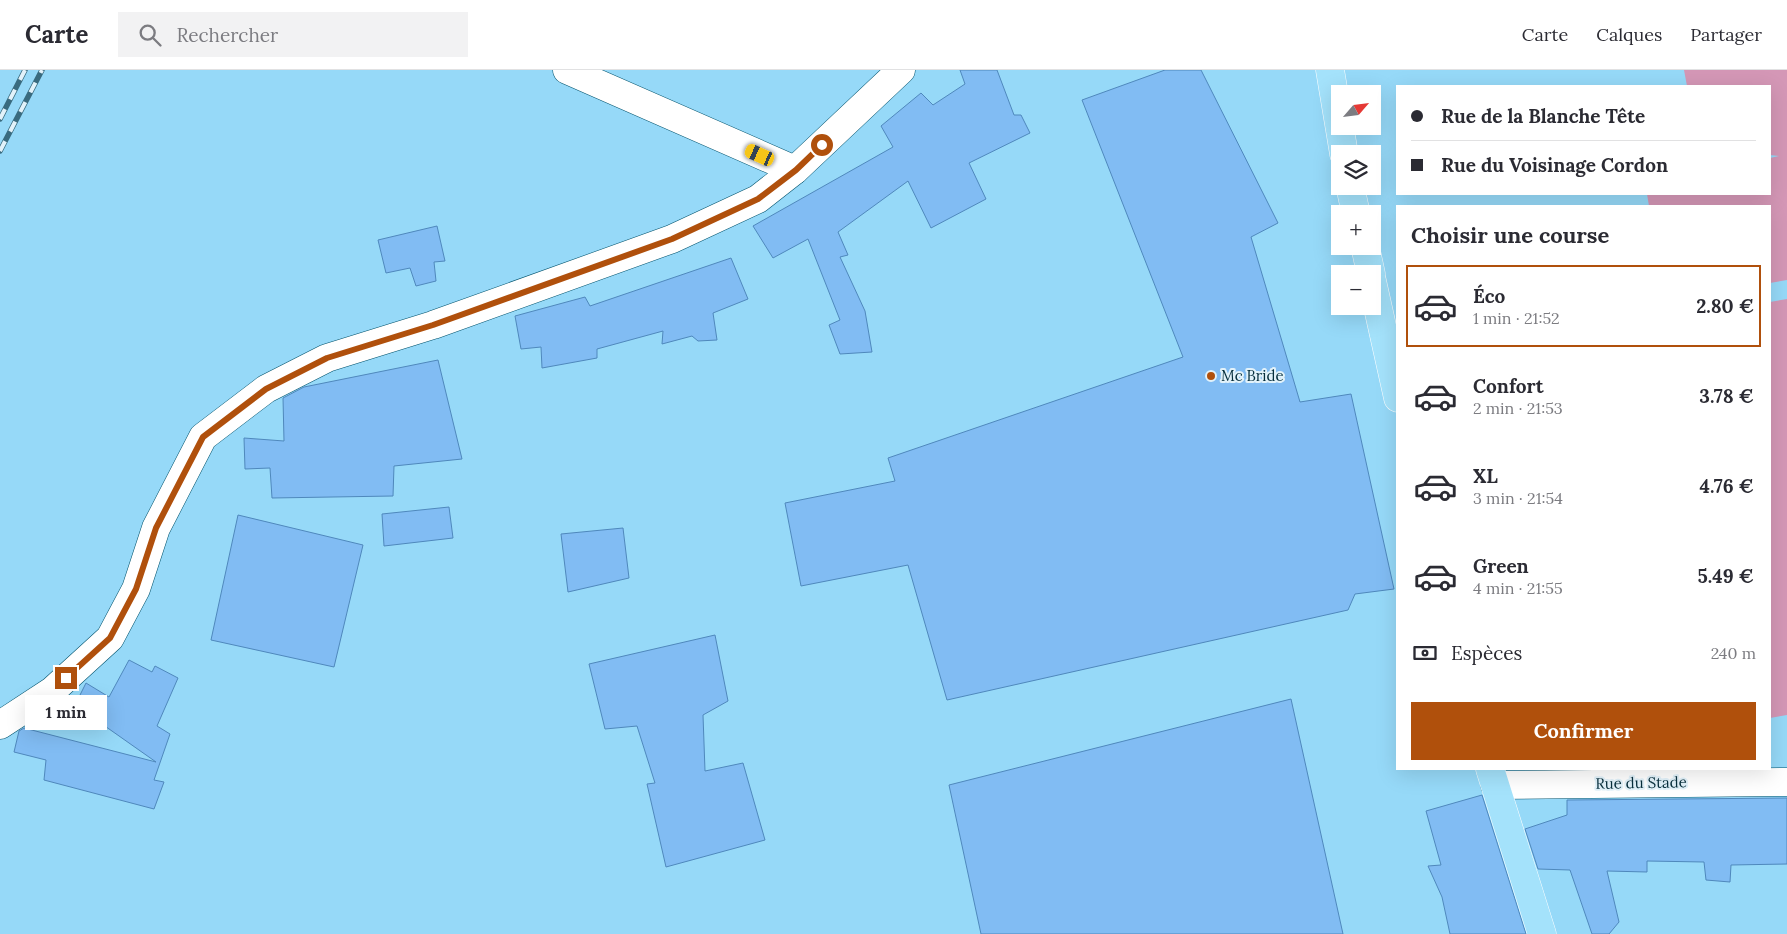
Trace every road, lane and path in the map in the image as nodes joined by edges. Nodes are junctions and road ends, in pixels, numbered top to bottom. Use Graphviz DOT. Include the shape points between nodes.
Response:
graph roads {
  1 [pos="567,70"];
  2 [pos="900,70"];
  3 [pos="1330,70"];
  4 [pos="1342,145"];
  5 [pos="796,170"];
  6 [pos="1380,315"];
  7 [pos="1396,389"];
  8 [pos="0,725"];
  9 [pos="1493,777"];
  10 [pos="1787,782"];
  11 [pos="1542,934"];
  1 -- 5 [label="street"];
  2 -- 5 [label="street"];
  3 -- 4 [label="main road"];
  5 -- 8 [label="street" via="758,199 672,239 433,325 327,358 266,389 203,437 156,528 136,589 110,638 52,691"];
  6 -- 7 [label="main road"];
  9 -- 10 [label="street, Rue du Stade"];
  9 -- 11 [label="main road"];
}
